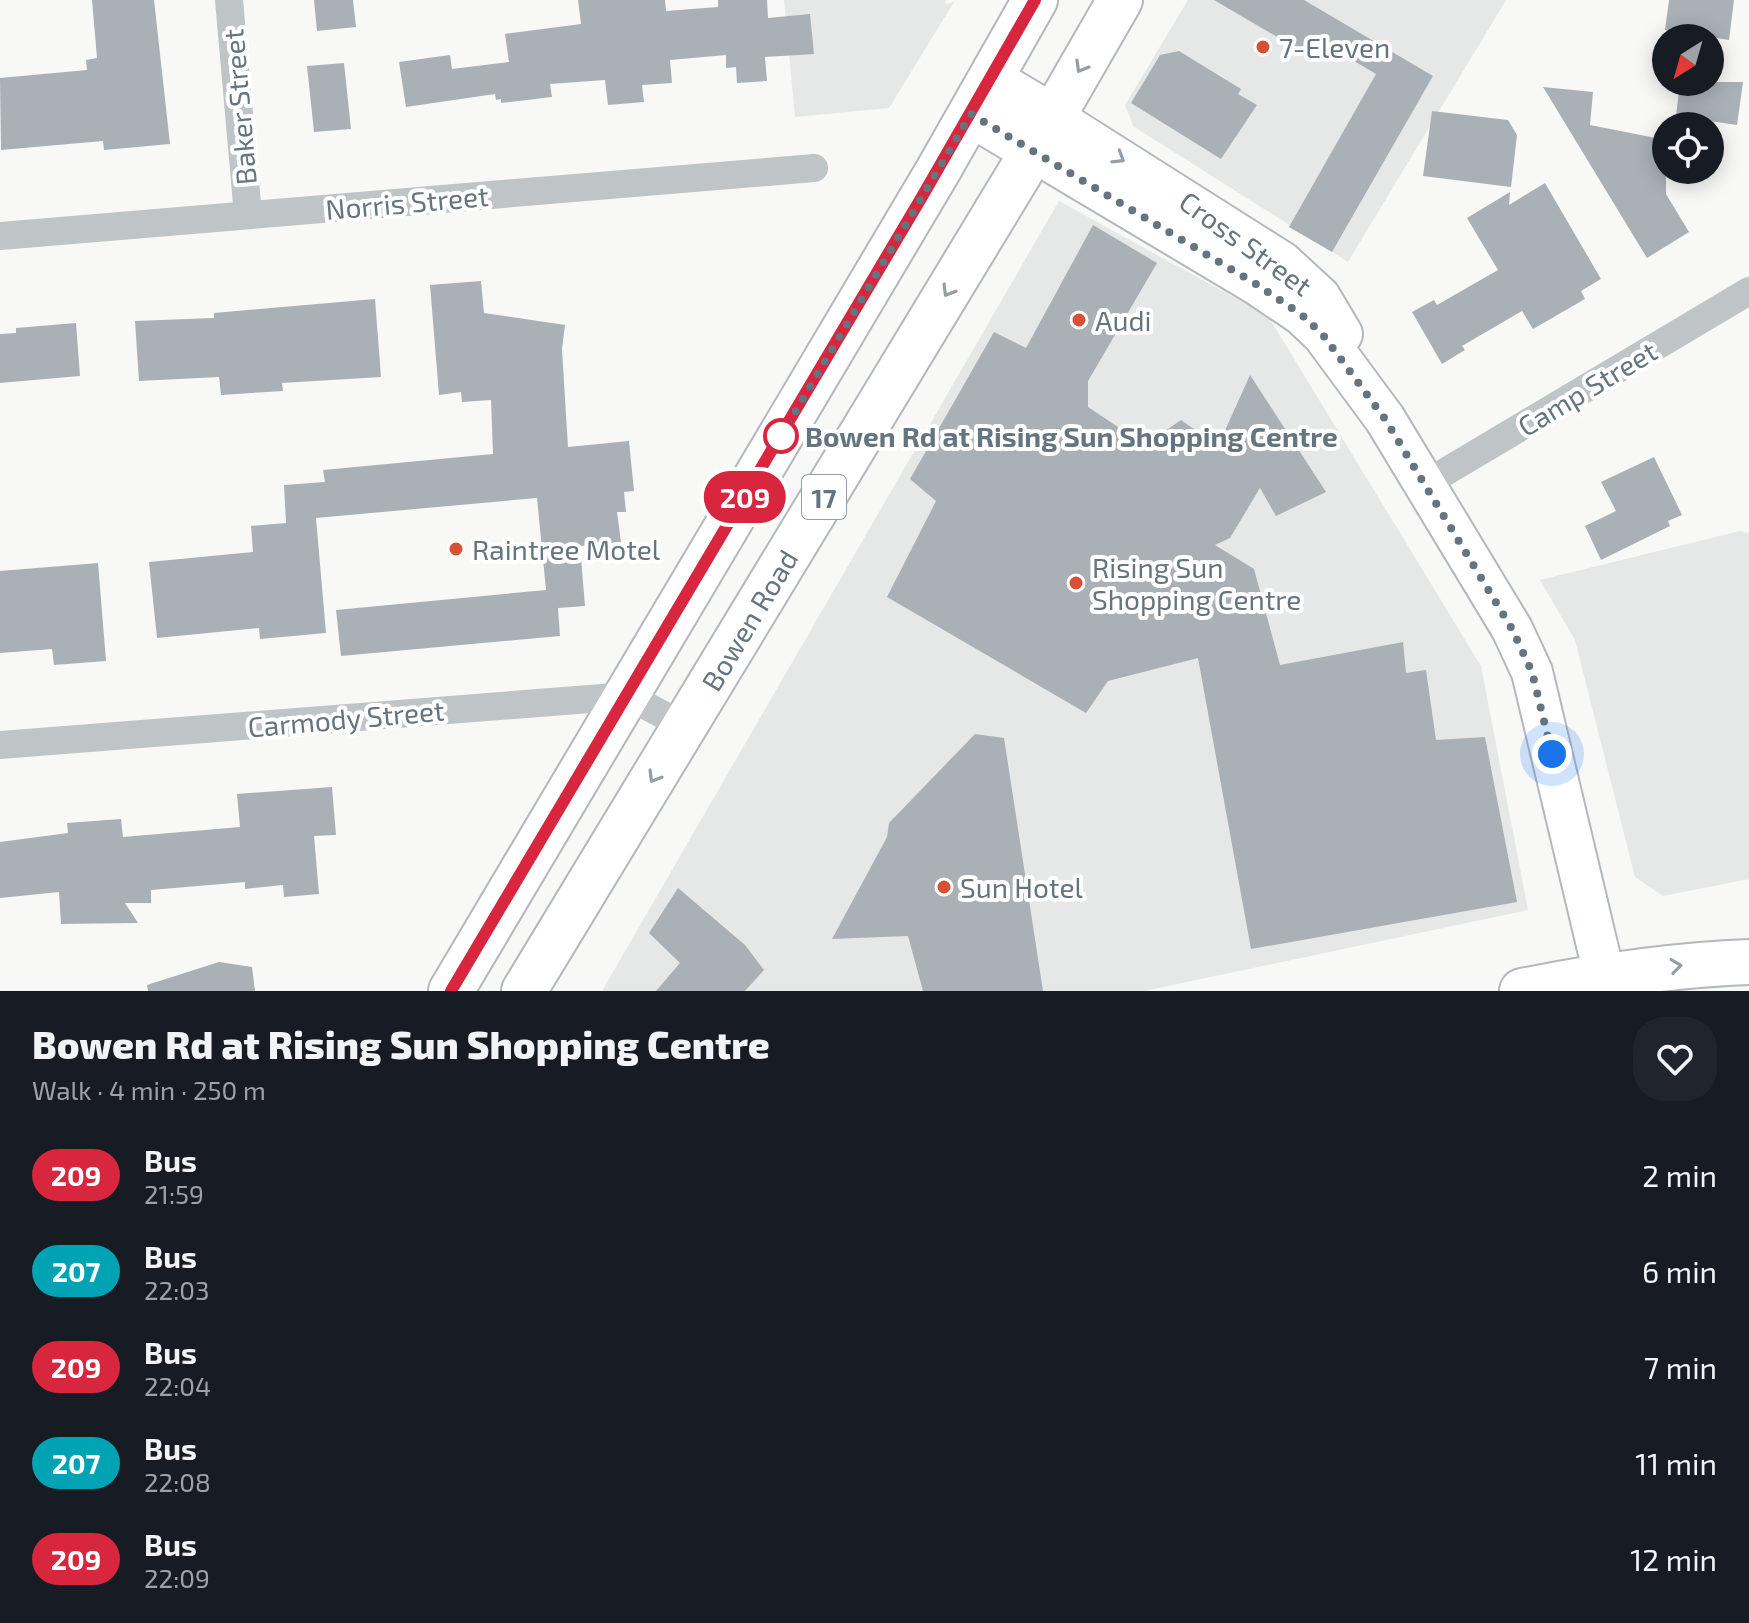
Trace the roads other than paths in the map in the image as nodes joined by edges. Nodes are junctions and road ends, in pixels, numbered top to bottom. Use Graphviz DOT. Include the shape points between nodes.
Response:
graph roads {
  1 [pos="229,0"];
  2 [pos="1035,0"];
  3 [pos="1120,0"];
  4 [pos="981,97"];
  5 [pos="1043,134"];
  6 [pos="814,168"];
  7 [pos="248,215"];
  8 [pos="0,236"];
  9 [pos="1749,291"];
  10 [pos="1425,484"];
  11 [pos="628,696"];
  12 [pos="684,726"];
  13 [pos="0,745"];
  14 [pos="1749,962"];
  15 [pos="1606,983"];
  16 [pos="451,991"];
  17 [pos="524,991"];
  18 [pos="1522,991"];
  1 -- 7 [label="street, Baker Street"];
  2 -- 4 [label="main road, 17"];
  3 -- 5 [label="main road, Bowen Road / 17, one-way"];
  4 -- 5 [label="main road"];
  4 -- 11 [label="main road, 17"];
  5 -- 10 [label="main road, Cross Street" via="1302,315 1335,348"];
  5 -- 12 [label="main road, Bowen Road / 17, one-way"];
  6 -- 7 [label="street, Norris Street"];
  7 -- 8 [label="street, Norris Street"];
  9 -- 10 [label="street, Camp Street"];
  10 -- 15 [label="main road, Cross Street" via="1532,672"];
  11 -- 12 [label="street"];
  11 -- 13 [label="street, Carmody Street"];
  11 -- 16 [label="main road, 17"];
  12 -- 17 [label="main road, Bowen Road / 17, one-way"];
  15 -- 14 [label="main road, one-way" via="1689,964"];
  15 -- 18 [label="main road"];
}
